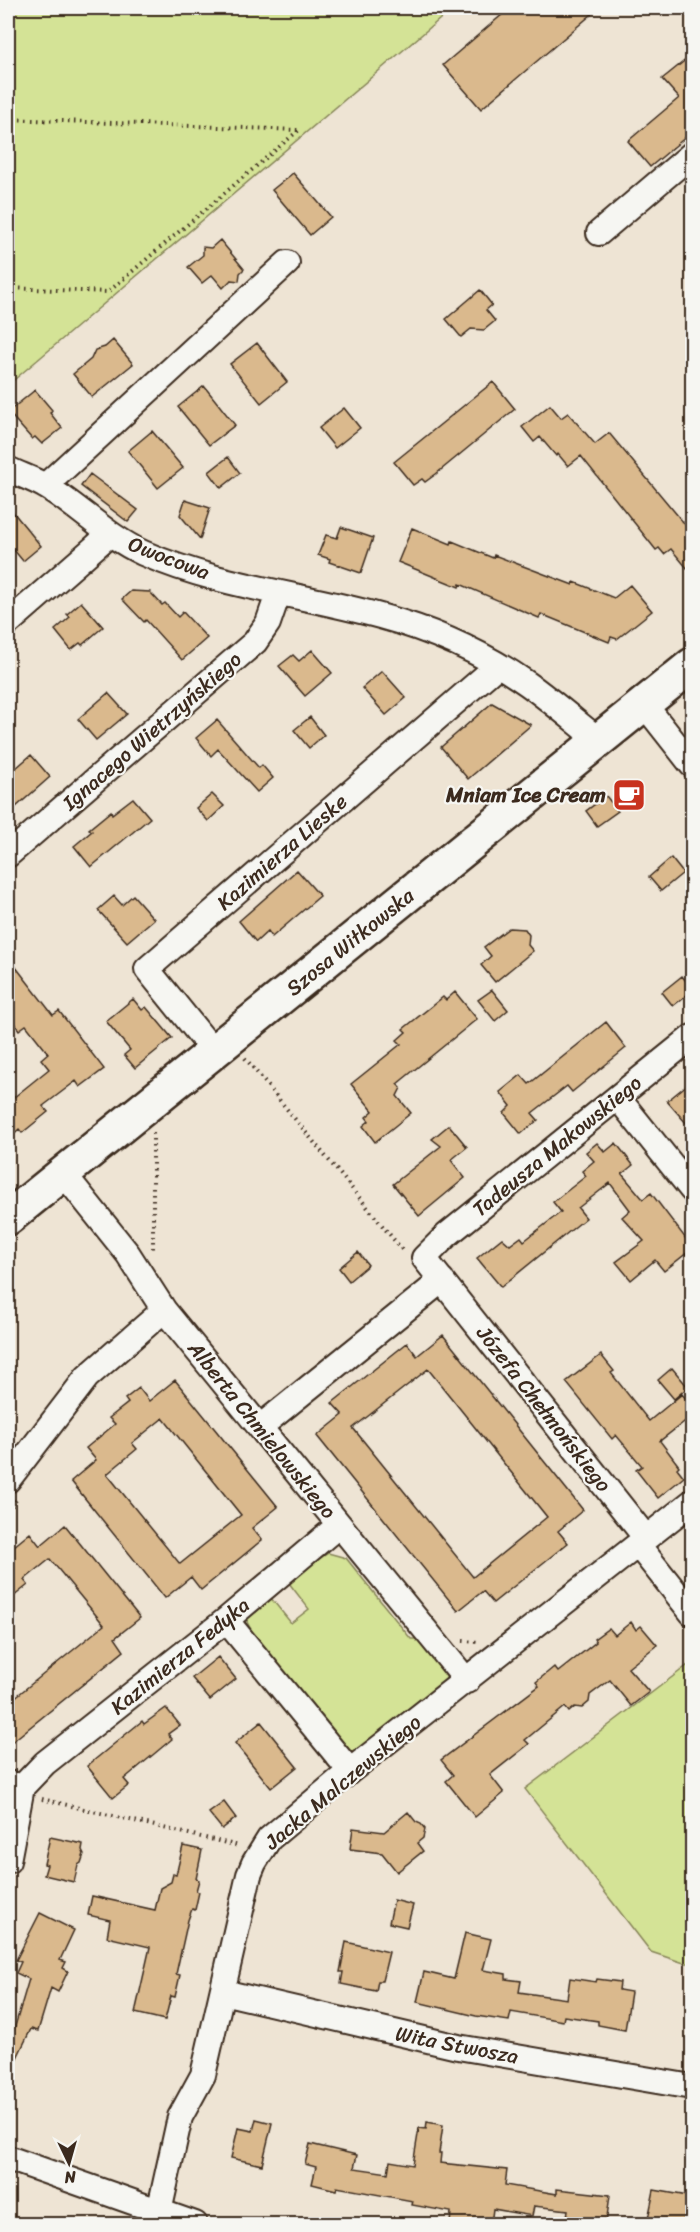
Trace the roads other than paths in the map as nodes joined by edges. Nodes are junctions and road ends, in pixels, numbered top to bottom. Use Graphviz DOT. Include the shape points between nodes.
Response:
graph roads {
  1 [pos="693,154"];
  2 [pos="599,233"];
  3 [pos="287,263"];
  4 [pos="8,469"];
  5 [pos="45,486"];
  6 [pos="110,534"];
  7 [pos="278,594"];
  8 [pos="8,623"];
  9 [pos="693,665"];
  10 [pos="497,666"];
  11 [pos="644,704"];
  12 [pos="600,741"];
  13 [pos="693,765"];
  14 [pos="8,855"];
  15 [pos="693,1037"];
  16 [pos="222,1045"];
  17 [pos="618,1098"];
  18 [pos="64,1174"];
  19 [pos="693,1190"];
  20 [pos="8,1218"];
  21 [pos="424,1258"];
  22 [pos="442,1280"];
  23 [pos="164,1310"];
  24 [pos="260,1427"];
  25 [pos="13,1488"];
  26 [pos="693,1502"];
  27 [pos="339,1525"];
  28 [pos="642,1542"];
  29 [pos="693,1613"];
  30 [pos="226,1620"];
  31 [pos="467,1681"];
  32 [pos="350,1772"];
  33 [pos="15,1785"];
  34 [pos="8,1861"];
  35 [pos="223,1992"];
  36 [pos="693,2087"];
  37 [pos="8,2158"];
  38 [pos="159,2212"];
  39 [pos="195,2224"];
  1 -- 2 [label="street"];
  3 -- 5 [label="street"];
  4 -- 5 [label="street, Owocowa"];
  5 -- 6 [label="street, Owocowa"];
  6 -- 7 [label="street, Owocowa" via="176,565"];
  6 -- 8 [label="street"];
  7 -- 10 [label="street, Owocowa" via="380,616 448,640"];
  7 -- 14 [label="street, Ignacego Wietrzyńskiego" via="268,623 255,642"];
  9 -- 11 [label="street, Szosa Witkowska"];
  10 -- 12 [label="street, Owocowa" via="528,684"];
  10 -- 16 [label="street, Kazimierza Lieske" via="147,969"];
  11 -- 12 [label="street, Szosa Witkowska"];
  11 -- 13 [label="street"];
  12 -- 16 [label="street, Szosa Witkowska"];
  15 -- 17 [label="street, Tadeusza Makowskiego"];
  16 -- 18 [label="street, Szosa Witkowska"];
  17 -- 19 [label="street"];
  17 -- 21 [label="street, Tadeusza Makowskiego" via="447,1235"];
  18 -- 20 [label="street, Szosa Witkowska"];
  18 -- 23 [label="street, Alberta Chmielowskiego" via="128,1254"];
  21 -- 22 [label="street, Józefa Chełmońskiego"];
  22 -- 24 [label="street"];
  22 -- 28 [label="street, Józefa Chełmońskiego"];
  23 -- 24 [label="street, Alberta Chmielowskiego"];
  23 -- 25 [label="street" via="87,1377"];
  24 -- 27 [label="street, Alberta Chmielowskiego"];
  26 -- 28 [label="street, Jacka Malczewskiego"];
  27 -- 30 [label="street, Kazimierza Fedyka"];
  27 -- 31 [label="street, Alberta Chmielowskiego"];
  28 -- 29 [label="street, Józefa Chełmońskiego"];
  28 -- 31 [label="street, Jacka Malczewskiego"];
  30 -- 32 [label="street"];
  30 -- 33 [label="street, Kazimierza Fedyka"];
  31 -- 32 [label="street, Jacka Malczewskiego"];
  32 -- 35 [label="street, Jacka Malczewskiego" via="269,1839 260,1851 249,1875"];
  33 -- 34 [label="street"];
  35 -- 36 [label="street, Wita Stwosza" via="458,2047"];
  35 -- 38 [label="street, Jacka Malczewskiego" via="203,2075 180,2117"];
  37 -- 38 [label="street"];
  38 -- 39 [label="street"];
}
